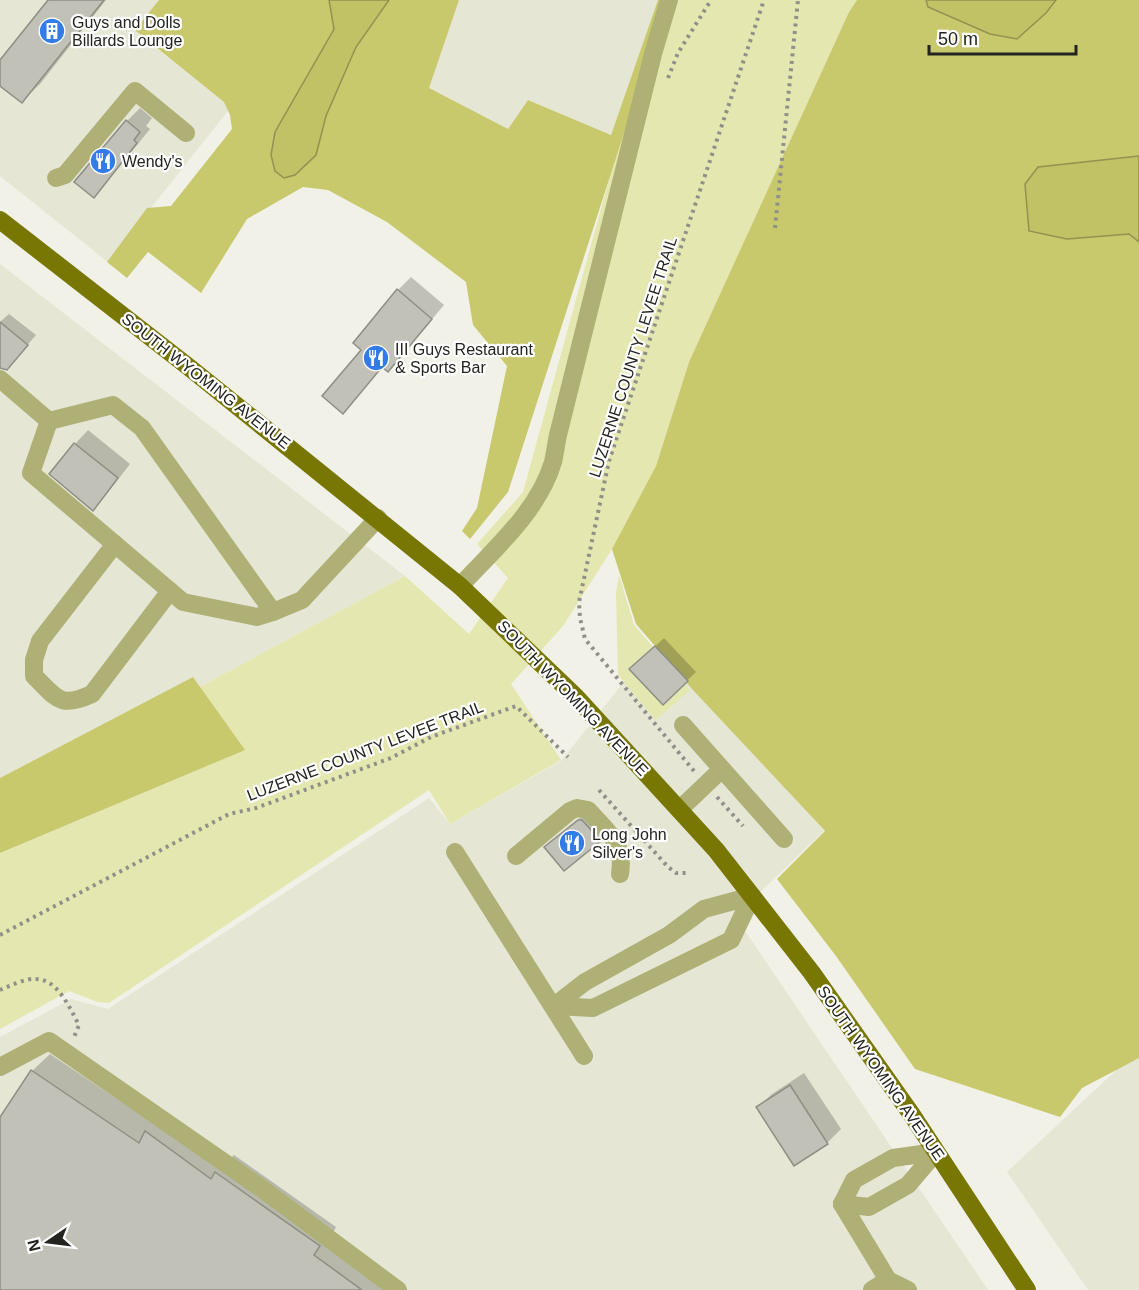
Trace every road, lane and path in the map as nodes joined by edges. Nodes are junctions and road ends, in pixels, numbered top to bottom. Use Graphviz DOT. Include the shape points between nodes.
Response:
graph roads {
  1 [pos="669,0"];
  2 [pos="764,0"];
  3 [pos="798,0"];
  4 [pos="186,133"];
  5 [pos="56,178"];
  6 [pos="0,220"];
  7 [pos="775,228"];
  8 [pos="0,380"];
  9 [pos="49,422"];
  10 [pos="378,518"];
  11 [pos="115,544"];
  12 [pos="460,586"];
  13 [pos="170,591"];
  14 [pos="273,612"];
  15 [pos="643,710"];
  16 [pos="683,725"];
  17 [pos="568,757"];
  18 [pos="722,769"];
  19 [pos="599,790"];
  20 [pos="681,810"];
  21 [pos="784,839"];
  22 [pos="455,852"];
  23 [pos="516,856"];
  24 [pos="686,873"];
  25 [pos="620,874"];
  26 [pos="752,896"];
  27 [pos="0,935"];
  28 [pos="0,990"];
  29 [pos="554,1006"];
  30 [pos="67,1053"];
  31 [pos="584,1056"];
  32 [pos="0,1067"];
  33 [pos="936,1152"];
  34 [pos="842,1204"];
  35 [pos="888,1280"];
  36 [pos="398,1290"];
  37 [pos="872,1290"];
  38 [pos="908,1290"];
  39 [pos="1028,1290"];
  1 -- 12 [label="lane" via="553,463 525,515"];
  2 -- 15 [label="path, LUZERNE COUNTY LEVEE TRAIL" via="609,461 579,602 585,639"];
  3 -- 7 [label="path"];
  4 -- 5 [label="lane" via="135,91 65,175"];
  6 -- 10 [label="main road, SOUTH WYOMING AVENUE"];
  8 -- 9 [label="lane"];
  9 -- 11 [label="lane" via="31,473"];
  9 -- 14 [label="lane" via="112,405 142,428"];
  10 -- 12 [label="main road, SOUTH WYOMING AVENUE"];
  10 -- 14 [label="lane" via="302,600"];
  11 -- 13 [label="lane"];
  11 -- 13 [label="lane" via="40,640 34,676 60,701 75,702 92,694"];
  12 -- 20 [label="main road, SOUTH WYOMING AVENUE" via="576,697"];
  13 -- 14 [label="lane" via="183,602 257,617"];
  16 -- 18 [label="lane"];
  17 -- 27 [label="path, LUZERNE COUNTY LEVEE TRAIL" via="516,706 431,737 391,758 256,808 229,814"];
  18 -- 20 [label="lane"];
  18 -- 21 [label="lane"];
  19 -- 24 [label="path" via="668,867 676,873"];
  20 -- 26 [label="main road, SOUTH WYOMING AVENUE"];
  22 -- 29 [label="lane"];
  23 -- 25 [label="lane" via="570,811 582,808 618,845"];
  26 -- 29 [label="lane" via="704,909 669,935 585,982"];
  26 -- 29 [label="lane" via="731,940 592,1008"];
  26 -- 33 [label="main road, SOUTH WYOMING AVENUE" via="859,1037"];
  28 -- 30 [label="path" via="36,979 57,989 79,1025"];
  29 -- 31 [label="lane"];
  30 -- 32 [label="lane" via="49,1041"];
  30 -- 36 [label="lane" via="261,1188"];
  33 -- 34 [label="lane" via="893,1158 854,1180"];
  33 -- 34 [label="lane" via="902,1189 869,1207"];
  33 -- 39 [label="main road, SOUTH WYOMING AVENUE"];
  34 -- 35 [label="lane"];
  35 -- 37 [label="lane"];
  35 -- 38 [label="lane"];
}
